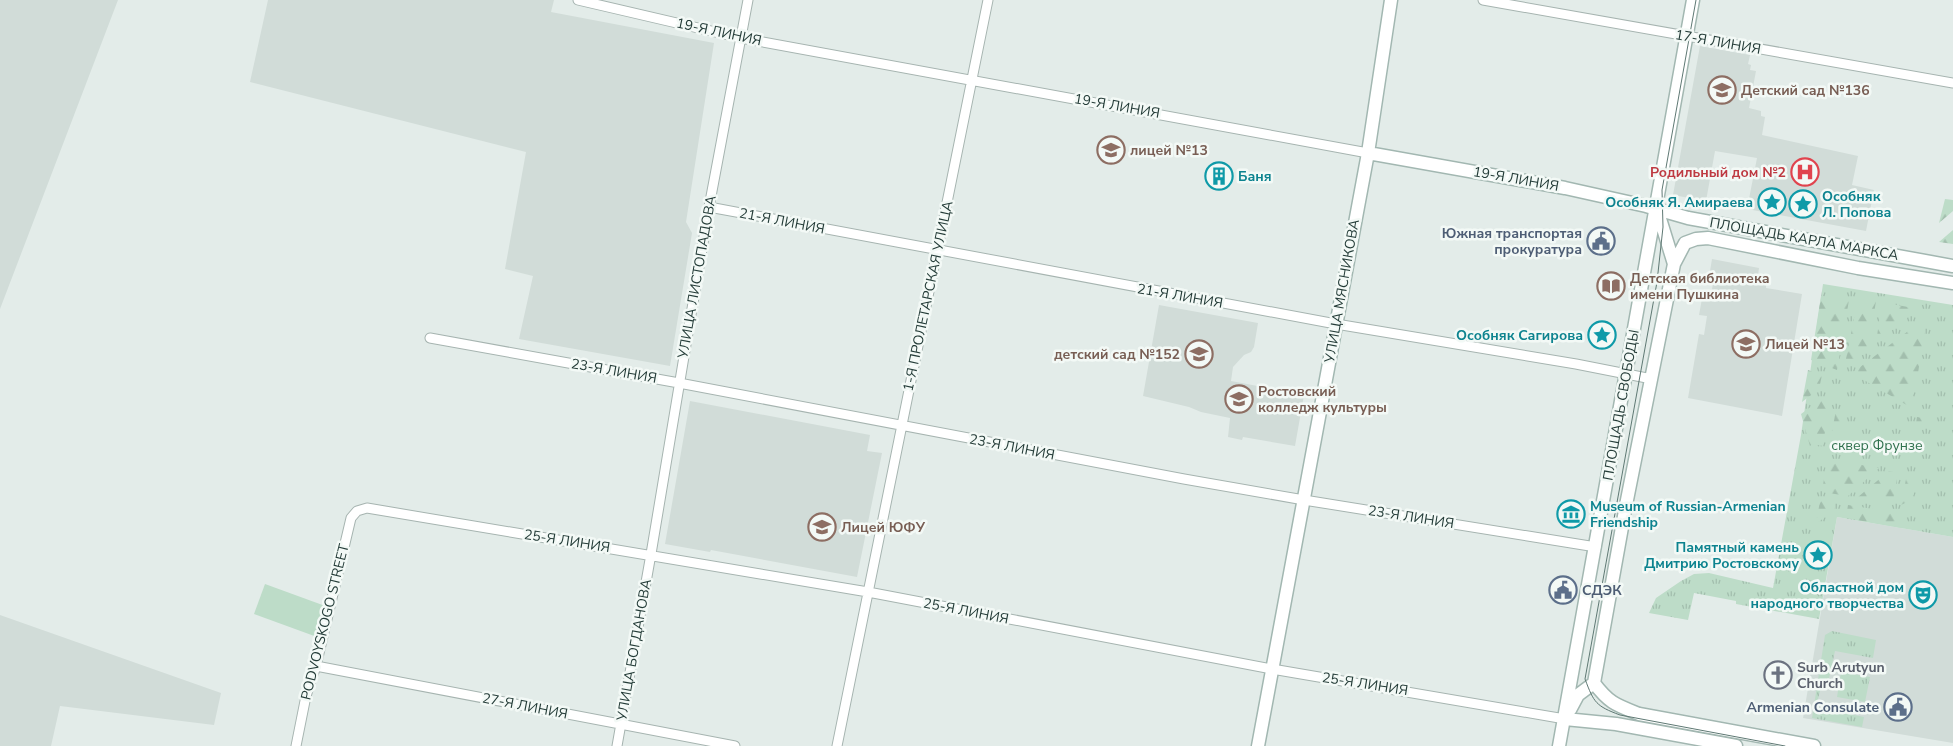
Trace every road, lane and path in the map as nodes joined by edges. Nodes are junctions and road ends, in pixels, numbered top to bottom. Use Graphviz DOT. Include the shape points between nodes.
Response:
graph roads {
  1 [pos="578,0"];
  2 [pos="748,0"];
  3 [pos="988,0"];
  4 [pos="1391,0"];
  5 [pos="1483,0"];
  6 [pos="1693,0"];
  7 [pos="1686,37"];
  8 [pos="741,38"];
  9 [pos="973,80"];
  10 [pos="1953,83"];
  11 [pos="1368,153"];
  12 [pos="709,207"];
  13 [pos="1657,209"];
  14 [pos="1685,243"];
  15 [pos="937,251"];
  16 [pos="1674,264"];
  17 [pos="1953,266"];
  18 [pos="1953,283"];
  19 [pos="1336,324"];
  20 [pos="430,338"];
  21 [pos="1627,374"];
  22 [pos="1652,380"];
  23 [pos="679,383"];
  24 [pos="900,426"];
  25 [pos="1304,500"];
  26 [pos="367,508"];
  27 [pos="1596,547"];
  28 [pos="651,554"];
  29 [pos="868,592"];
  30 [pos="316,666"];
  31 [pos="1272,669"];
  32 [pos="1594,683"];
  33 [pos="1565,719"];
  34 [pos="621,724"];
  35 [pos="296,746"];
  36 [pos="617,746"];
  37 [pos="735,746"];
  38 [pos="837,746"];
  39 [pos="1258,746"];
  40 [pos="1559,746"];
  41 [pos="1736,746"];
  42 [pos="1814,746"];
  1 -- 8 [label="street, 19-Я ЛИНИЯ"];
  2 -- 8 [label="street, УЛИЦА ЛИСТОПАДОВА"];
  3 -- 9 [label="street, 1-Я ПРОЛЕТАРСКАЯ УЛИЦА"];
  4 -- 11 [label="main road, УЛИЦА МЯСНИКОВА"];
  5 -- 7 [label="street, 17-Я ЛИНИЯ"];
  6 -- 7 [label="main road, ПЛОЩАДЬ СВОБОДЫ"];
  7 -- 10 [label="street, 17-Я ЛИНИЯ"];
  7 -- 13 [label="main road, ПЛОЩАДЬ СВОБОДЫ"];
  8 -- 9 [label="street, 19-Я ЛИНИЯ"];
  8 -- 12 [label="street, УЛИЦА ЛИСТОПАДОВА"];
  9 -- 11 [label="street, 19-Я ЛИНИЯ"];
  9 -- 15 [label="street, 1-Я ПРОЛЕТАРСКАЯ УЛИЦА"];
  11 -- 13 [label="main road, 19-Я ЛИНИЯ" via="1565,188"];
  11 -- 19 [label="main road, УЛИЦА МЯСНИКОВА"];
  12 -- 15 [label="street, 21-Я ЛИНИЯ"];
  12 -- 23 [label="street, УЛИЦА ЛИСТОПАДОВА"];
  13 -- 16 [label="main road"];
  13 -- 17 [label="main road, ПЛОЩАДЬ КАРЛА МАРКСА" via="1696,220"];
  13 -- 21 [label="main road, ПЛОЩАДЬ СВОБОДЫ"];
  14 -- 16 [label="main road, ПЛОЩАДЬ СВОБОДЫ"];
  14 -- 18 [label="main road, ПЛОЩАДЬ КАРЛА МАРКСА" via="1708,238"];
  15 -- 19 [label="street, 21-Я ЛИНИЯ"];
  15 -- 24 [label="street, 1-Я ПРОЛЕТАРСКАЯ УЛИЦА"];
  16 -- 22 [label="main road, ПЛОЩАДЬ СВОБОДЫ"];
  19 -- 21 [label="street, 21-Я ЛИНИЯ"];
  19 -- 25 [label="main road, УЛИЦА МЯСНИКОВА"];
  20 -- 23 [label="street, 23-Я ЛИНИЯ"];
  21 -- 22 [label="street, 21-Я ЛИНИЯ"];
  21 -- 27 [label="main road, ПЛОЩАДЬ СВОБОДЫ"];
  22 -- 32 [label="main road, ПЛОЩАДЬ СВОБОДЫ"];
  23 -- 24 [label="street, 23-Я ЛИНИЯ"];
  23 -- 28 [label="street, УЛИЦА ЛИСТОПАДОВА"];
  24 -- 25 [label="street, 23-Я ЛИНИЯ"];
  24 -- 29 [label="street, 1-Я ПРОЛЕТАРСКАЯ УЛИЦА"];
  25 -- 27 [label="street, 23-Я ЛИНИЯ"];
  25 -- 31 [label="main road, УЛИЦА МЯСНИКОВА"];
  26 -- 28 [label="street, 25-Я ЛИНИЯ"];
  26 -- 30 [label="street, PODVOYSKOGO STREET" via="357,510 351,518"];
  27 -- 33 [label="main road, ПЛОЩАДЬ СВОБОДЫ"];
  28 -- 29 [label="street, 25-Я ЛИНИЯ"];
  28 -- 34 [label="street, УЛИЦА БОГДАНОВА"];
  29 -- 31 [label="street, 25-Я ЛИНИЯ"];
  29 -- 38 [label="street, 1-Я ПРОЛЕТАРСКАЯ УЛИЦА"];
  30 -- 34 [label="street, 27-Я ЛИНИЯ"];
  30 -- 35 [label="street, PODVOYSKOGO STREET"];
  31 -- 33 [label="street, 25-Я ЛИНИЯ"];
  31 -- 39 [label="main road, УЛИЦА МЯСНИКОВА"];
  32 -- 33 [label="main road" via="1578,695"];
  32 -- 42 [label="main road" via="1616,706 1639,714"];
  33 -- 40 [label="main road"];
  33 -- 41 [label="main road" via="1616,724"];
  34 -- 36 [label="street, УЛИЦА БОГДАНОВА"];
  34 -- 37 [label="street, 27-Я ЛИНИЯ"];
}
